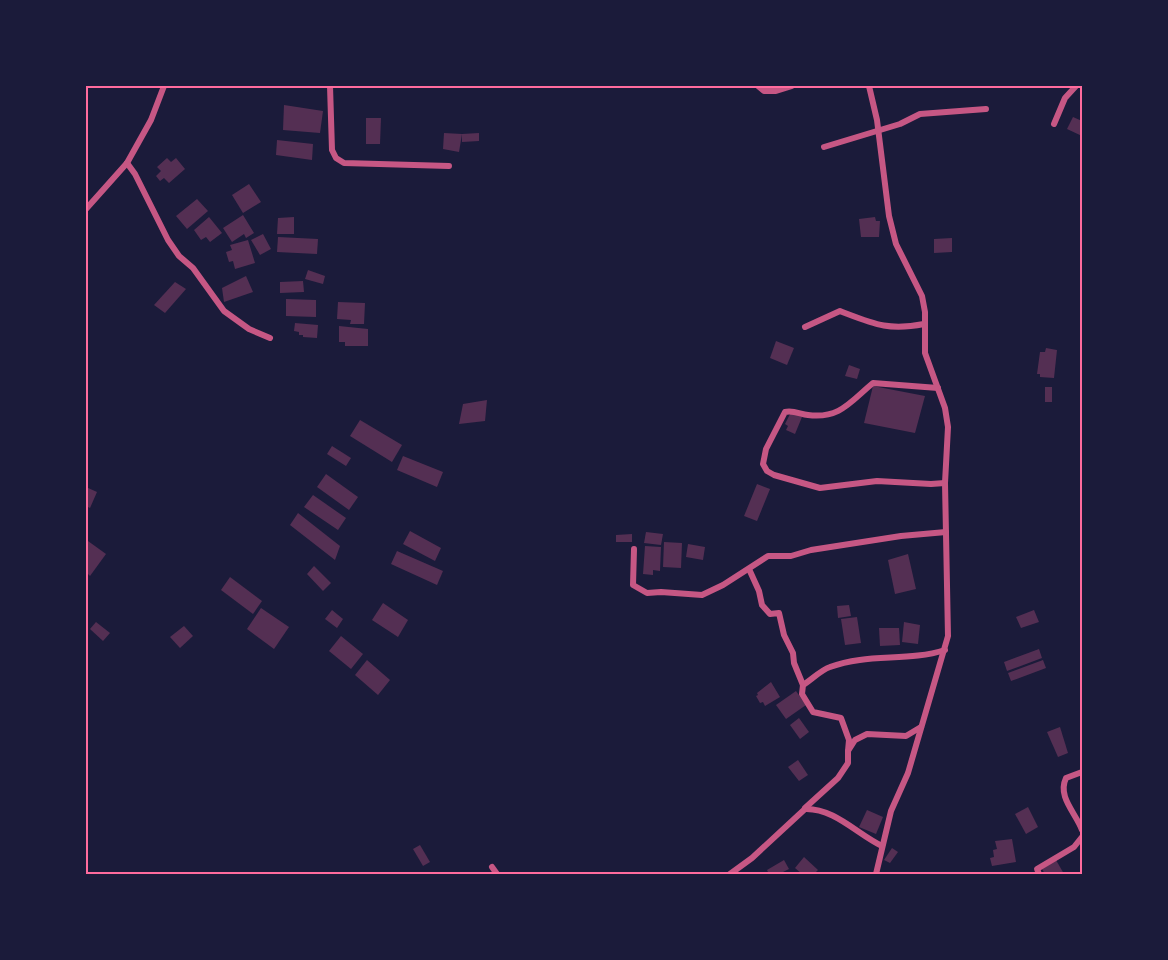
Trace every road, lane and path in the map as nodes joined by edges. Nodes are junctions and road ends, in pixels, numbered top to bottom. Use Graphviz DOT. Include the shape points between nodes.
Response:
graph roads {
  1 [pos="165,86"];
  2 [pos="330,86"];
  3 [pos="758,86"];
  4 [pos="792,86"];
  5 [pos="869,86"];
  6 [pos="1076,86"];
  7 [pos="986,109"];
  8 [pos="1054,124"];
  9 [pos="879,132"];
  10 [pos="824,147"];
  11 [pos="126,163"];
  12 [pos="449,166"];
  13 [pos="86,209"];
  14 [pos="924,324"];
  15 [pos="805,327"];
  16 [pos="270,338"];
  17 [pos="938,388"];
  18 [pos="945,483"];
  19 [pos="946,532"];
  20 [pos="634,549"];
  21 [pos="749,569"];
  22 [pos="945,650"];
  23 [pos="803,686"];
  24 [pos="921,728"];
  25 [pos="848,751"];
  26 [pos="1083,772"];
  27 [pos="805,809"];
  28 [pos="1083,830"];
  29 [pos="1083,837"];
  30 [pos="882,846"];
  31 [pos="492,867"];
  32 [pos="497,874"];
  33 [pos="730,874"];
  34 [pos="876,874"];
  35 [pos="1039,874"];
  1 -- 11 [label="street" via="152,120"];
  2 -- 12 [label="street" via="332,150 336,158 344,163"];
  3 -- 4 [label="street" via="764,91 776,91"];
  5 -- 9 [label="street"];
  6 -- 8 [label="street" via="1065,98"];
  7 -- 9 [label="street" via="920,114"];
  9 -- 10 [label="street"];
  9 -- 14 [label="street" via="889,216 896,244 922,296"];
  11 -- 13 [label="street"];
  11 -- 16 [label="street" via="144,189 168,240 224,311"];
  14 -- 15 [label="street" via="883,327 840,311"];
  14 -- 17 [label="street" via="925,353"];
  17 -- 18 [label="street" via="948,427"];
  17 -- 18 [label="street" via="873,383 838,413 785,412 763,464 774,475 820,488 877,480"];
  18 -- 19 [label="street"];
  19 -- 21 [label="street" via="791,556 768,556"];
  19 -- 22 [label="street" via="949,611"];
  20 -- 21 [label="street" via="633,585 647,593 702,595"];
  21 -- 23 [label="street" via="762,605 770,614 779,613"];
  22 -- 23 [label="street" via="928,656 869,658 829,667"];
  22 -- 24 [label="street"];
  23 -- 25 [label="street" via="802,694 813,712 842,718"];
  24 -- 25 [label="street" via="906,736 867,734 855,740"];
  24 -- 30 [label="street"];
  25 -- 27 [label="street" via="848,762 838,778"];
  26 -- 28 [label="street" via="1066,778 1063,786 1064,796"];
  27 -- 30 [label="street" via="831,814"];
  27 -- 33 [label="street"];
  29 -- 35 [label="street" via="1074,847 1037,869"];
  30 -- 34 [label="street"];
  31 -- 32 [label="street"];
}
